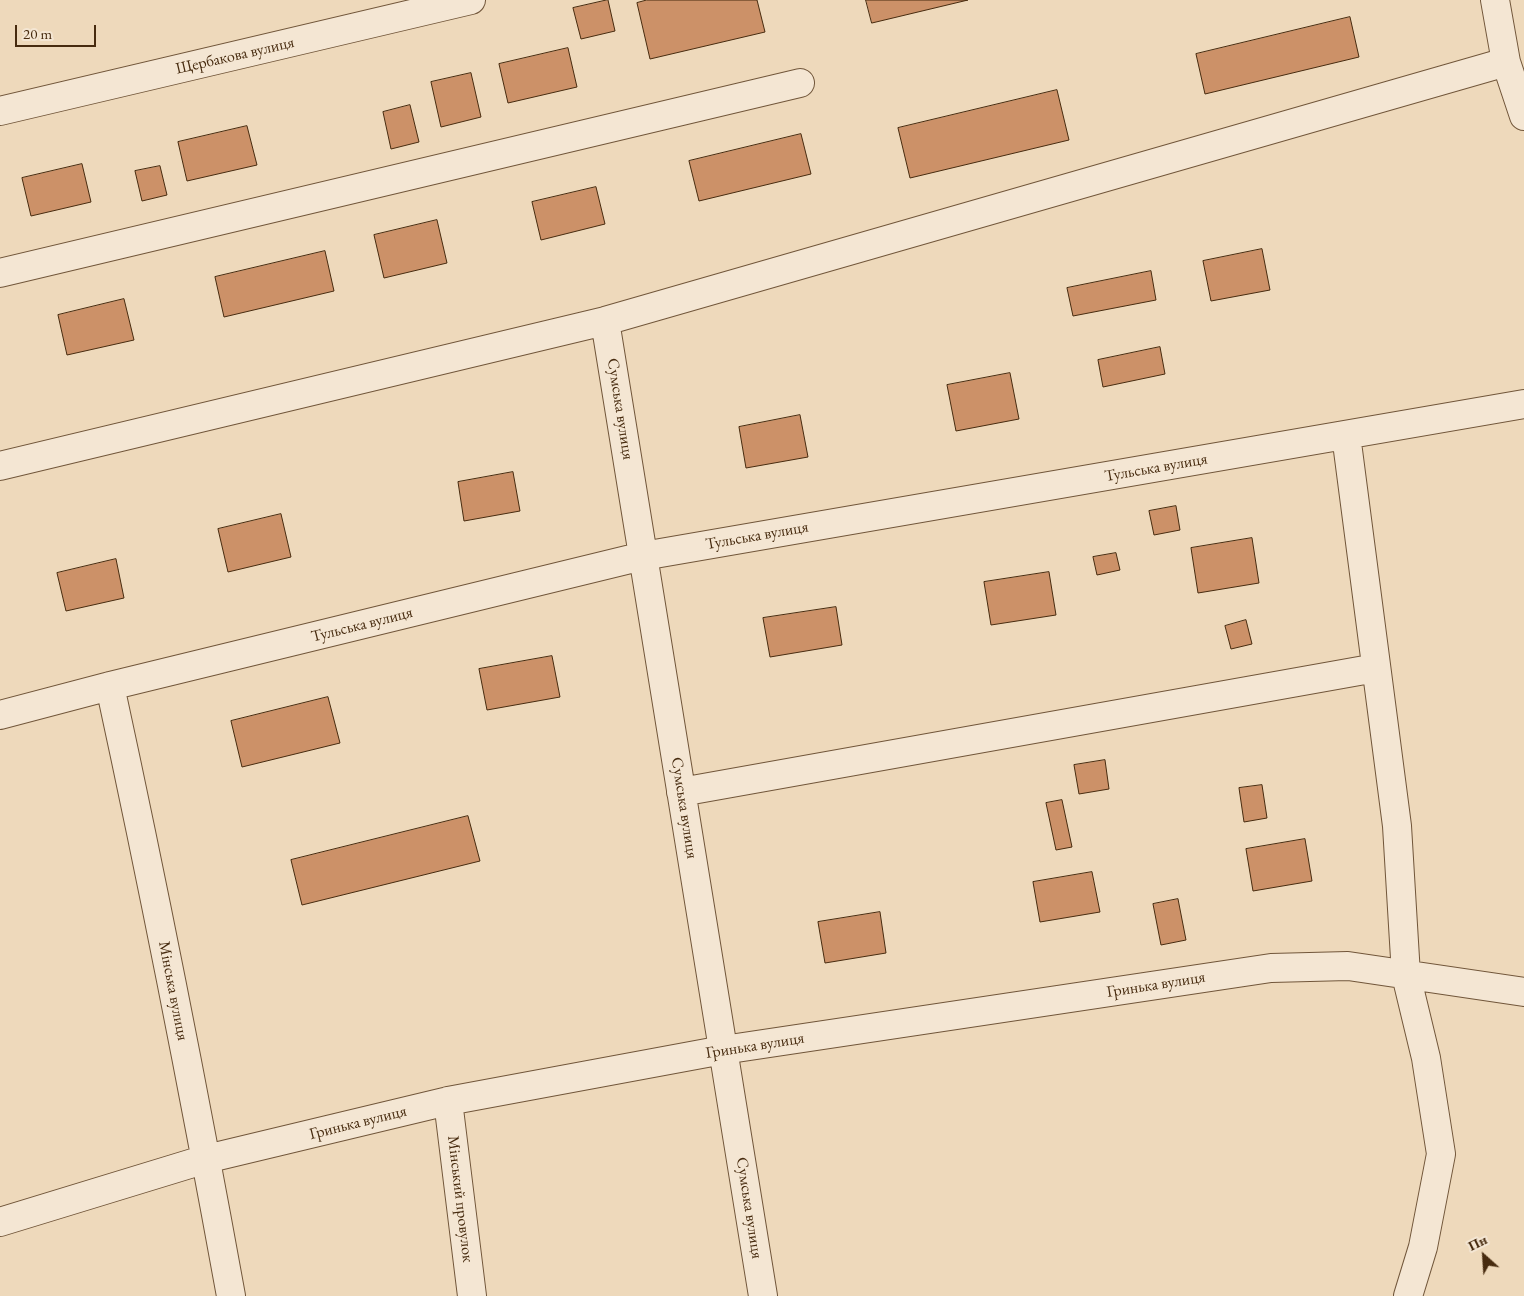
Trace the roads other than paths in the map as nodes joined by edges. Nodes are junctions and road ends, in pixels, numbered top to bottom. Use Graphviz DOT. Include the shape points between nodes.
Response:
graph roads {
  1 [pos="471,0"];
  2 [pos="1495,0"];
  3 [pos="1506,62"];
  4 [pos="800,83"];
  5 [pos="0,111"];
  6 [pos="1524,116"];
  7 [pos="0,274"];
  8 [pos="606,321"];
  9 [pos="1524,404"];
  10 [pos="1346,435"];
  11 [pos="0,466"];
  12 [pos="643,556"];
  13 [pos="1376,668"];
  14 [pos="110,686"];
  15 [pos="0,715"];
  16 [pos="682,792"];
  17 [pos="1406,975"];
  18 [pos="1524,992"];
  19 [pos="723,1050"];
  20 [pos="448,1101"];
  21 [pos="206,1160"];
  22 [pos="0,1222"];
  23 [pos="231,1296"];
  24 [pos="472,1296"];
  25 [pos="763,1296"];
  26 [pos="1408,1296"];
  1 -- 5 [label="street, Щербакова вулиця"];
  2 -- 3 [label="street"];
  3 -- 6 [label="street"];
  3 -- 8 [label="street"];
  4 -- 7 [label="street"];
  8 -- 11 [label="street"];
  8 -- 12 [label="street, Сумська вулиця"];
  9 -- 10 [label="street, Тульська вулиця"];
  10 -- 12 [label="street, Тульська вулиця"];
  10 -- 13 [label="street"];
  12 -- 14 [label="street, Тульська вулиця"];
  12 -- 16 [label="street, Сумська вулиця"];
  13 -- 16 [label="street"];
  13 -- 17 [label="street" via="1397,826"];
  14 -- 15 [label="street, Тульська вулиця"];
  14 -- 21 [label="street, Мінська вулиця"];
  16 -- 19 [label="street, Сумська вулиця"];
  17 -- 18 [label="street, Гринька вулиця"];
  17 -- 19 [label="street, Гринька вулиця" via="1348,966 1271,968"];
  17 -- 26 [label="street" via="1426,1058 1441,1154 1423,1247"];
  19 -- 20 [label="street, Гринька вулиця"];
  19 -- 25 [label="street, Сумська вулиця"];
  20 -- 21 [label="street, Гринька вулиця"];
  20 -- 24 [label="street, Мінський провулок"];
  21 -- 22 [label="street, Гринька вулиця"];
  21 -- 23 [label="street, Мінська вулиця"];
}
